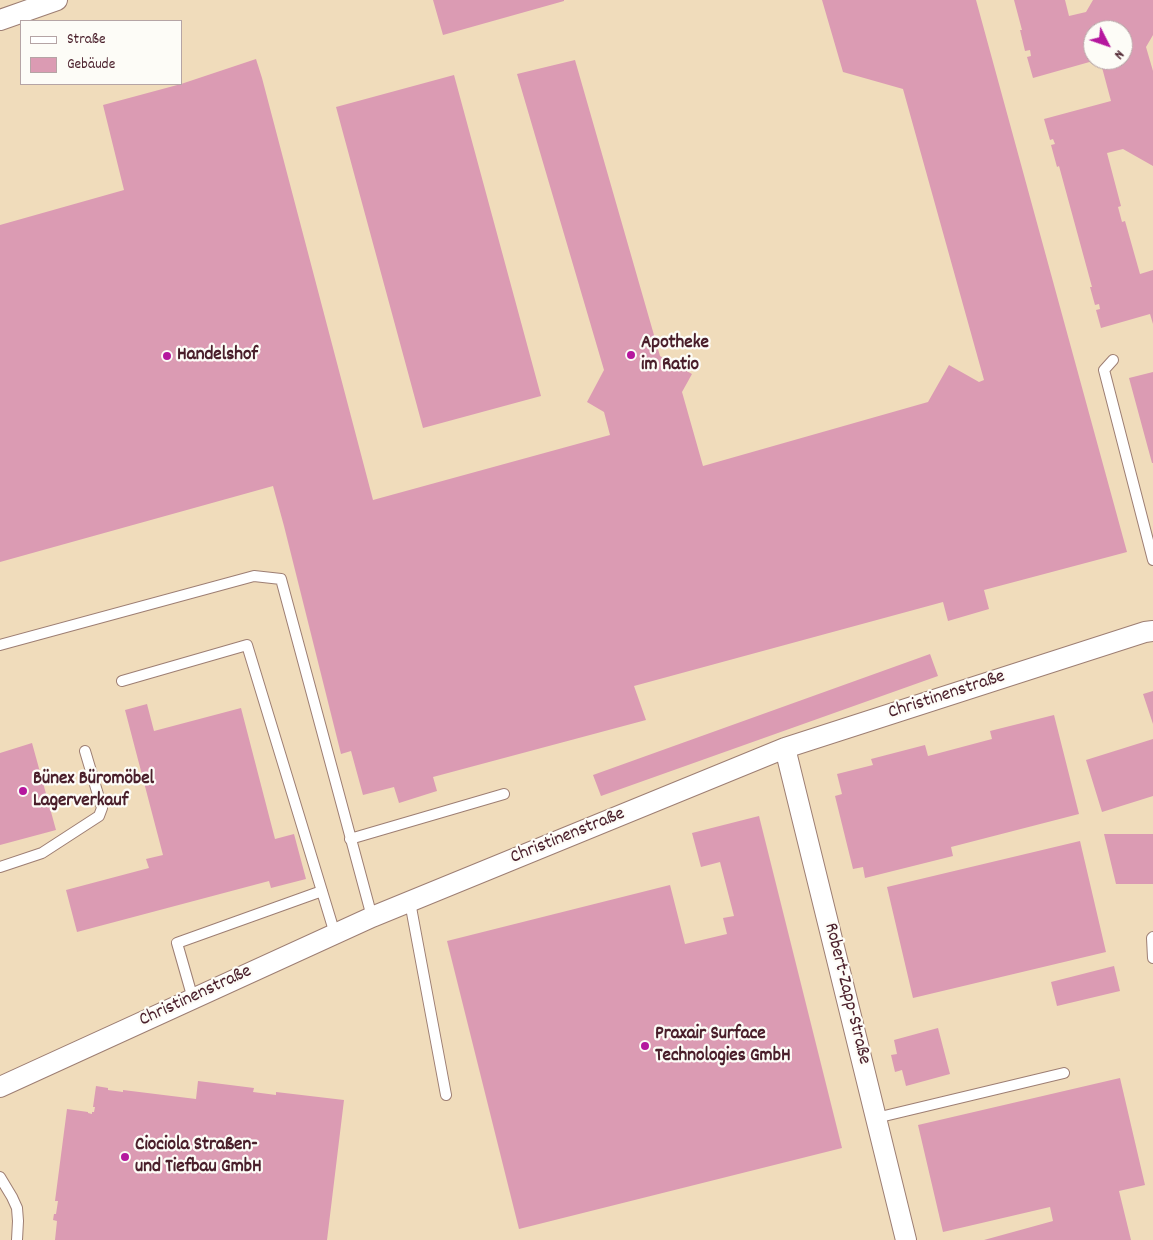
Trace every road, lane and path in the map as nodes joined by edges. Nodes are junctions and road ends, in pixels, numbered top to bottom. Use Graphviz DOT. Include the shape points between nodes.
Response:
graph roads {
  1 [pos="57,0"];
  2 [pos="0,20"];
  3 [pos="1112,360"];
  4 [pos="1153,560"];
  5 [pos="1153,631"];
  6 [pos="0,645"];
  7 [pos="122,682"];
  8 [pos="785,748"];
  9 [pos="85,751"];
  10 [pos="504,794"];
  11 [pos="350,839"];
  12 [pos="0,867"];
  13 [pos="322,890"];
  14 [pos="410,902"];
  15 [pos="372,917"];
  16 [pos="335,934"];
  17 [pos="1153,937"];
  18 [pos="1153,958"];
  19 [pos="193,999"];
  20 [pos="1064,1073"];
  21 [pos="0,1087"];
  22 [pos="446,1095"];
  23 [pos="876,1118"];
  24 [pos="0,1178"];
  25 [pos="17,1240"];
  26 [pos="906,1240"];
  1 -- 2 [label="street"];
  3 -- 4 [label="lane" via="1104,370"];
  5 -- 8 [label="street, Christinenstraße"];
  6 -- 11 [label="lane" via="254,576 281,579"];
  7 -- 13 [label="lane" via="247,645"];
  8 -- 14 [label="street, Christinenstraße"];
  8 -- 23 [label="street, Robert-Zapp-Straße"];
  9 -- 12 [label="lane" via="102,808 99,816 42,853"];
  10 -- 11 [label="lane"];
  11 -- 15 [label="lane"];
  13 -- 16 [label="lane"];
  13 -- 19 [label="lane" via="177,943"];
  14 -- 15 [label="street, Christinenstraße"];
  14 -- 22 [label="lane"];
  15 -- 16 [label="street, Christinenstraße"];
  16 -- 19 [label="street, Christinenstraße"];
  17 -- 18 [label="lane"];
  19 -- 21 [label="street, Christinenstraße"];
  20 -- 23 [label="lane"];
  23 -- 26 [label="street, Robert-Zapp-Straße"];
  24 -- 25 [label="lane" via="16,1208"];
}
